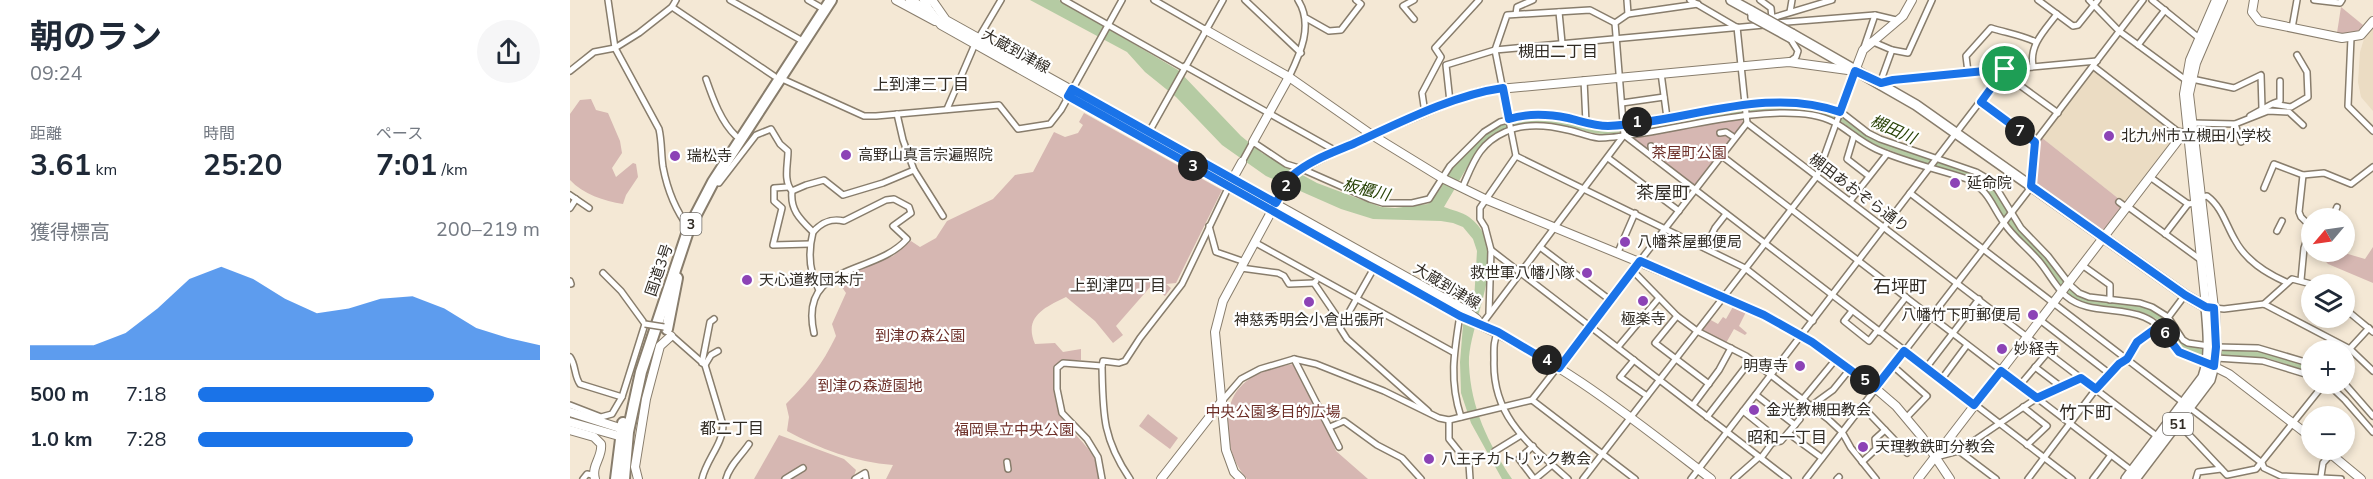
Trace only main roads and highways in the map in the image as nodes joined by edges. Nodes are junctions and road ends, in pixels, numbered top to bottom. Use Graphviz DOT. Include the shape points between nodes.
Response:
graph roads {
  1 [pos="831,0"];
  2 [pos="1731,0"];
  3 [pos="822,3"];
  4 [pos="777,77"];
  5 [pos="687,226"];
  6 [pos="678,260"];
  7 [pos="668,331"];
  8 [pos="2187,406"];
  9 [pos="624,434"];
  10 [pos="2135,477"];
  11 [pos="616,479"];
  12 [pos="624,479"];
  1 -- 4 [label="highway, 国道3号 / 3"];
  2 -- 8 [label="main road, 51, bridge" via="1881,83 1958,132 2185,295 2210,308 2212,354 2204,390"];
  3 -- 4 [label="highway, 国道3号 / 3"];
  4 -- 5 [label="highway, 国道3号 / 3"];
  4 -- 5 [label="highway, 国道3号 / 3" via="695,203"];
  5 -- 6 [label="highway, 国道3号 / 3"];
  5 -- 9 [label="highway, 国道3号 / 3" via="665,275 635,370"];
  6 -- 7 [label="highway"];
  6 -- 9 [label="highway, 国道3号 / 3"];
  8 -- 10 [label="main road, 51"];
  8 -- 10 [label="main road, 51" via="2158,437"];
  9 -- 11 [label="highway, 国道3号 / 3"];
  9 -- 12 [label="highway, 国道3号 / 3"];
}
